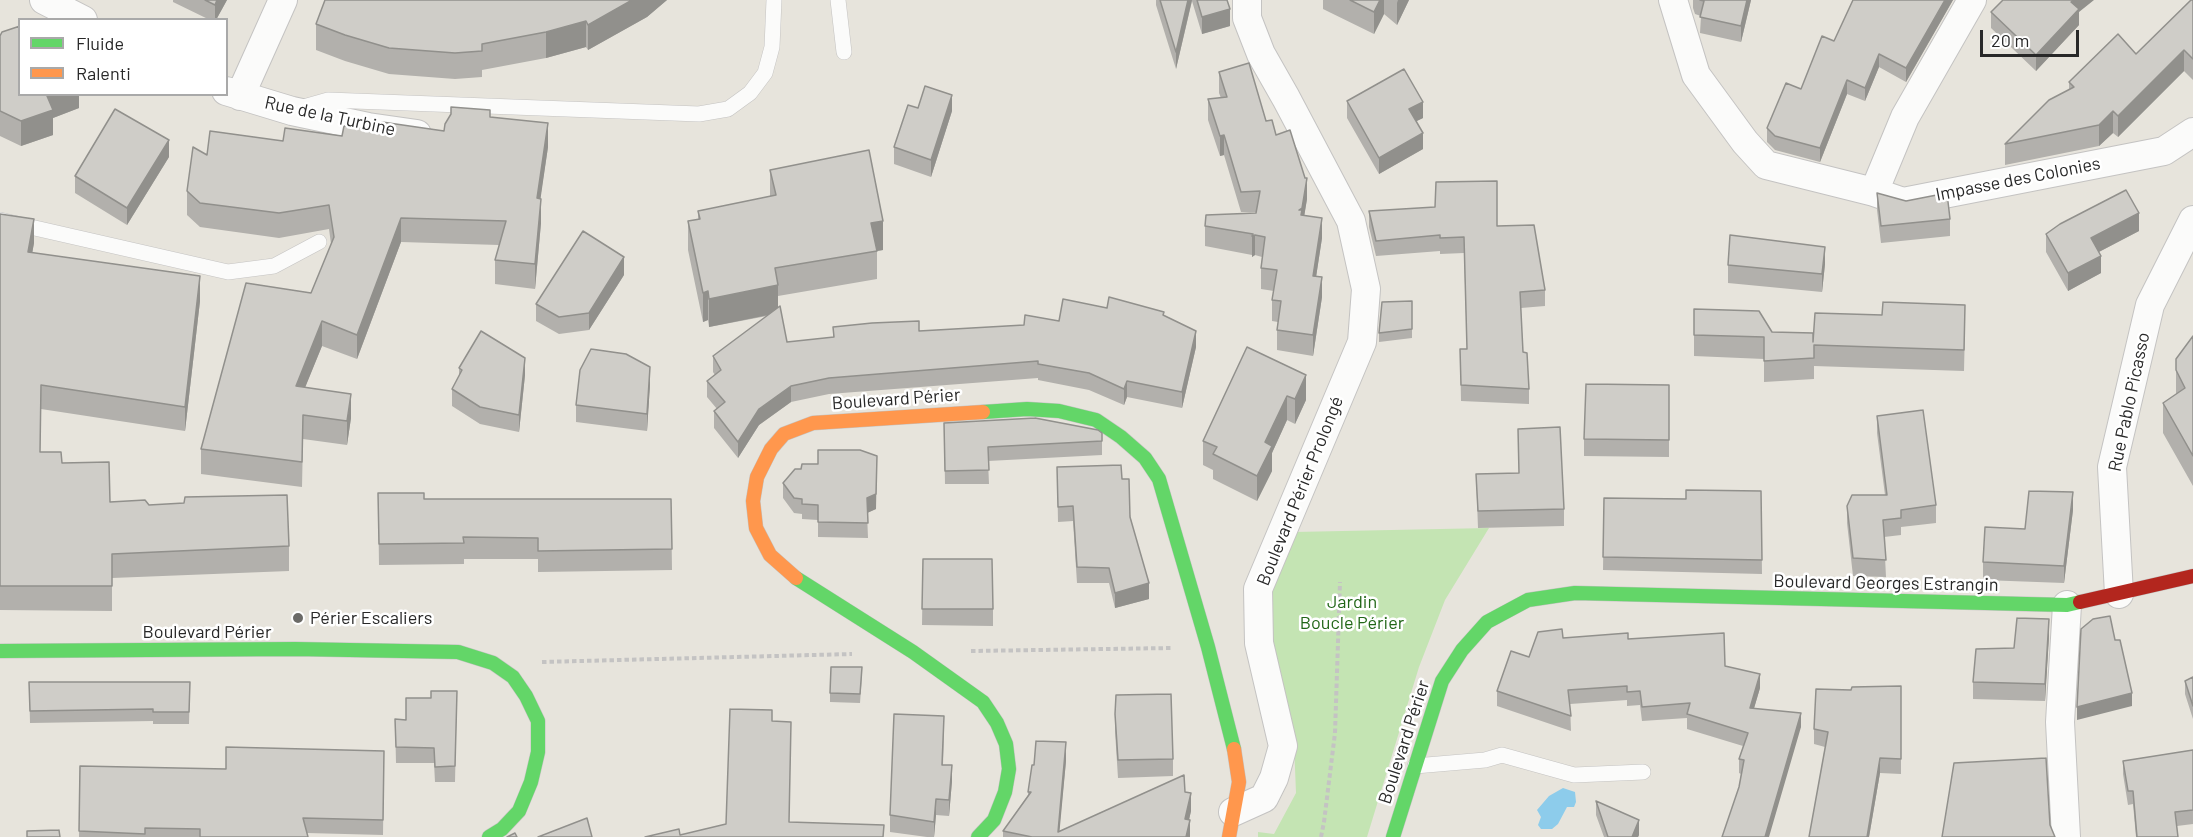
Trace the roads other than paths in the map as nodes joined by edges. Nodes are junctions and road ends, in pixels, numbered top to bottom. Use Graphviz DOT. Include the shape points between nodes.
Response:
graph roads {
  1 [pos="44,0"];
  2 [pos="283,0"];
  3 [pos="774,0"];
  4 [pos="838,0"];
  5 [pos="1247,0"];
  6 [pos="1673,0"];
  7 [pos="1972,0"];
  8 [pos="79,18"];
  9 [pos="844,52"];
  10 [pos="233,94"];
  11 [pos="292,111"];
  12 [pos="2193,132"];
  13 [pos="435,136"];
  14 [pos="1874,192"];
  15 [pos="0,220"];
  16 [pos="2193,220"];
  17 [pos="319,242"];
  18 [pos="2193,576"];
  19 [pos="1575,593"];
  20 [pos="2119,594"];
  21 [pos="2067,605"];
  22 [pos="0,651"];
  23 [pos="1415,766"];
  24 [pos="1643,772"];
  25 [pos="1231,824"];
  26 [pos="489,837"];
  27 [pos="978,837"];
  28 [pos="1393,837"];
  29 [pos="2066,837"];
  1 -- 8 [label="street"];
  2 -- 10 [label="street"];
  3 -- 11 [label="lane" via="772,47 765,73 750,93 728,109 699,114 328,100"];
  4 -- 9 [label="lane"];
  5 -- 25 [label="street, Boulevard Périer Prolongé" via="1247,18 1261,54 1351,221 1366,289 1362,342 1258,589 1259,643 1283,746 1264,798"];
  6 -- 14 [label="street, Impasse des Colonies" via="1696,75 1766,165"];
  7 -- 14 [label="street" via="1905,117"];
  10 -- 11 [label="street, Rue de la Turbine"];
  11 -- 13 [label="street, Rue de la Turbine"];
  12 -- 14 [label="street, Impasse des Colonies" via="2164,151 1903,202"];
  15 -- 17 [label="lane" via="228,272 274,266"];
  16 -- 20 [label="street, Rue Pablo Picasso" via="2150,305 2112,467"];
  18 -- 20 [label="street, Boulevard Georges Estrangin"];
  19 -- 21 [label="street, Boulevard Georges Estrangin"];
  19 -- 23 [label="street, Boulevard Périer" via="1528,600 1487,622 1442,681"];
  20 -- 21 [label="street, Boulevard Georges Estrangin"];
  21 -- 29 [label="street" via="2060,722"];
  22 -- 26 [label="street, Boulevard Périer" via="446,651 493,663 513,676 526,696 538,721 538,752 519,811"];
  23 -- 24 [label="lane" via="1485,760 1502,754 1574,775"];
  23 -- 28 [label="street, Boulevard Périer"];
  25 -- 27 [label="street, Boulevard Périer" via="1239,782 1233,740 1208,647 1158,479 1145,458 1121,437 1096,420 1059,411 1027,409 813,423 784,434 771,449 757,477 753,501 756,528 770,555 793,576 983,702 998,723 1009,769 1005,792 994,820"];
}
